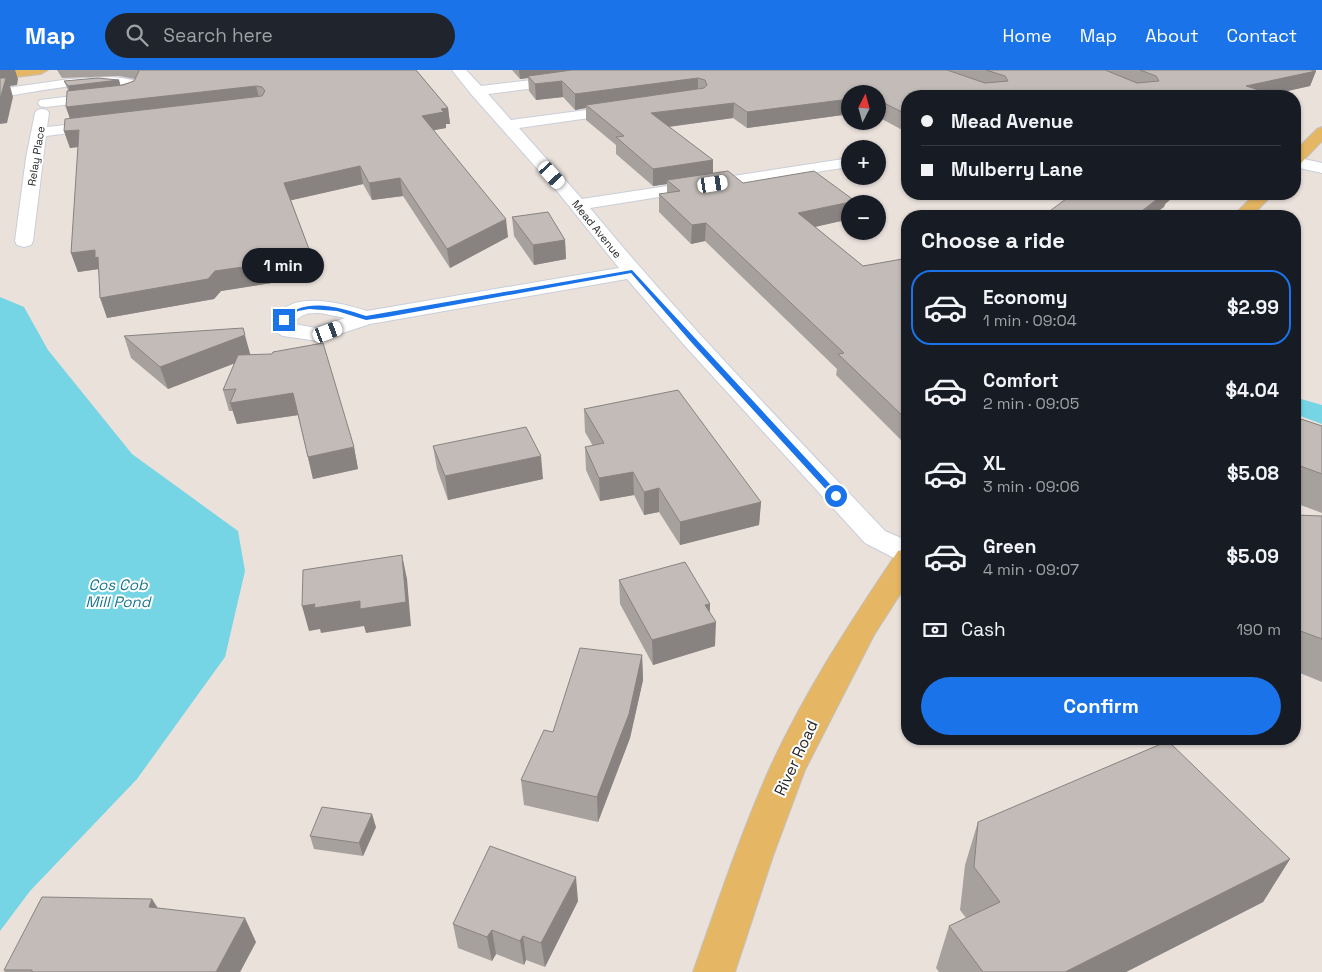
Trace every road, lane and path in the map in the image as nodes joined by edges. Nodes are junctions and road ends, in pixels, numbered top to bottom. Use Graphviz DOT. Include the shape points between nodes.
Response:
graph roads {
  1 [pos="41,70"];
  2 [pos="49,70"];
  3 [pos="459,70"];
  4 [pos="0,75"];
  5 [pos="575,79"];
  6 [pos="476,91"];
  7 [pos="0,93"];
  8 [pos="46,95"];
  9 [pos="640,107"];
  10 [pos="116,123"];
  11 [pos="507,125"];
  12 [pos="39,132"];
  13 [pos="1322,132"];
  14 [pos="1302,146"];
  15 [pos="841,163"];
  16 [pos="1301,163"];
  17 [pos="1322,168"];
  18 [pos="1258,200"];
  19 [pos="578,205"];
  20 [pos="1248,210"];
  21 [pos="24,241"];
  22 [pos="632,272"];
  23 [pos="366,318"];
  24 [pos="901,550"];
  25 [pos="901,569"];
  26 [pos="714,972"];
  1 -- 4 [label="main road"];
  2 -- 8 [label="street, Relay Place"];
  3 -- 6 [label="street, Mead Avenue"];
  5 -- 6 [label="street"];
  6 -- 11 [label="street, Mead Avenue"];
  7 -- 8 [label="street"];
  8 -- 8 [label="street" via="119,81 134,86 133,91 127,94"];
  8 -- 12 [label="street, Relay Place"];
  9 -- 11 [label="street"];
  10 -- 12 [label="street"];
  11 -- 19 [label="street, Mead Avenue"];
  12 -- 21 [label="street, Relay Place"];
  13 -- 14 [label="main road"];
  15 -- 19 [label="street"];
  16 -- 17 [label="street"];
  18 -- 20 [label="main road"];
  19 -- 22 [label="street, Mead Avenue"];
  22 -- 23 [label="street"];
  22 -- 24 [label="street, Mead Avenue" via="875,537"];
  25 -- 26 [label="main road, River Road" via="837,674 788,770"];
}
